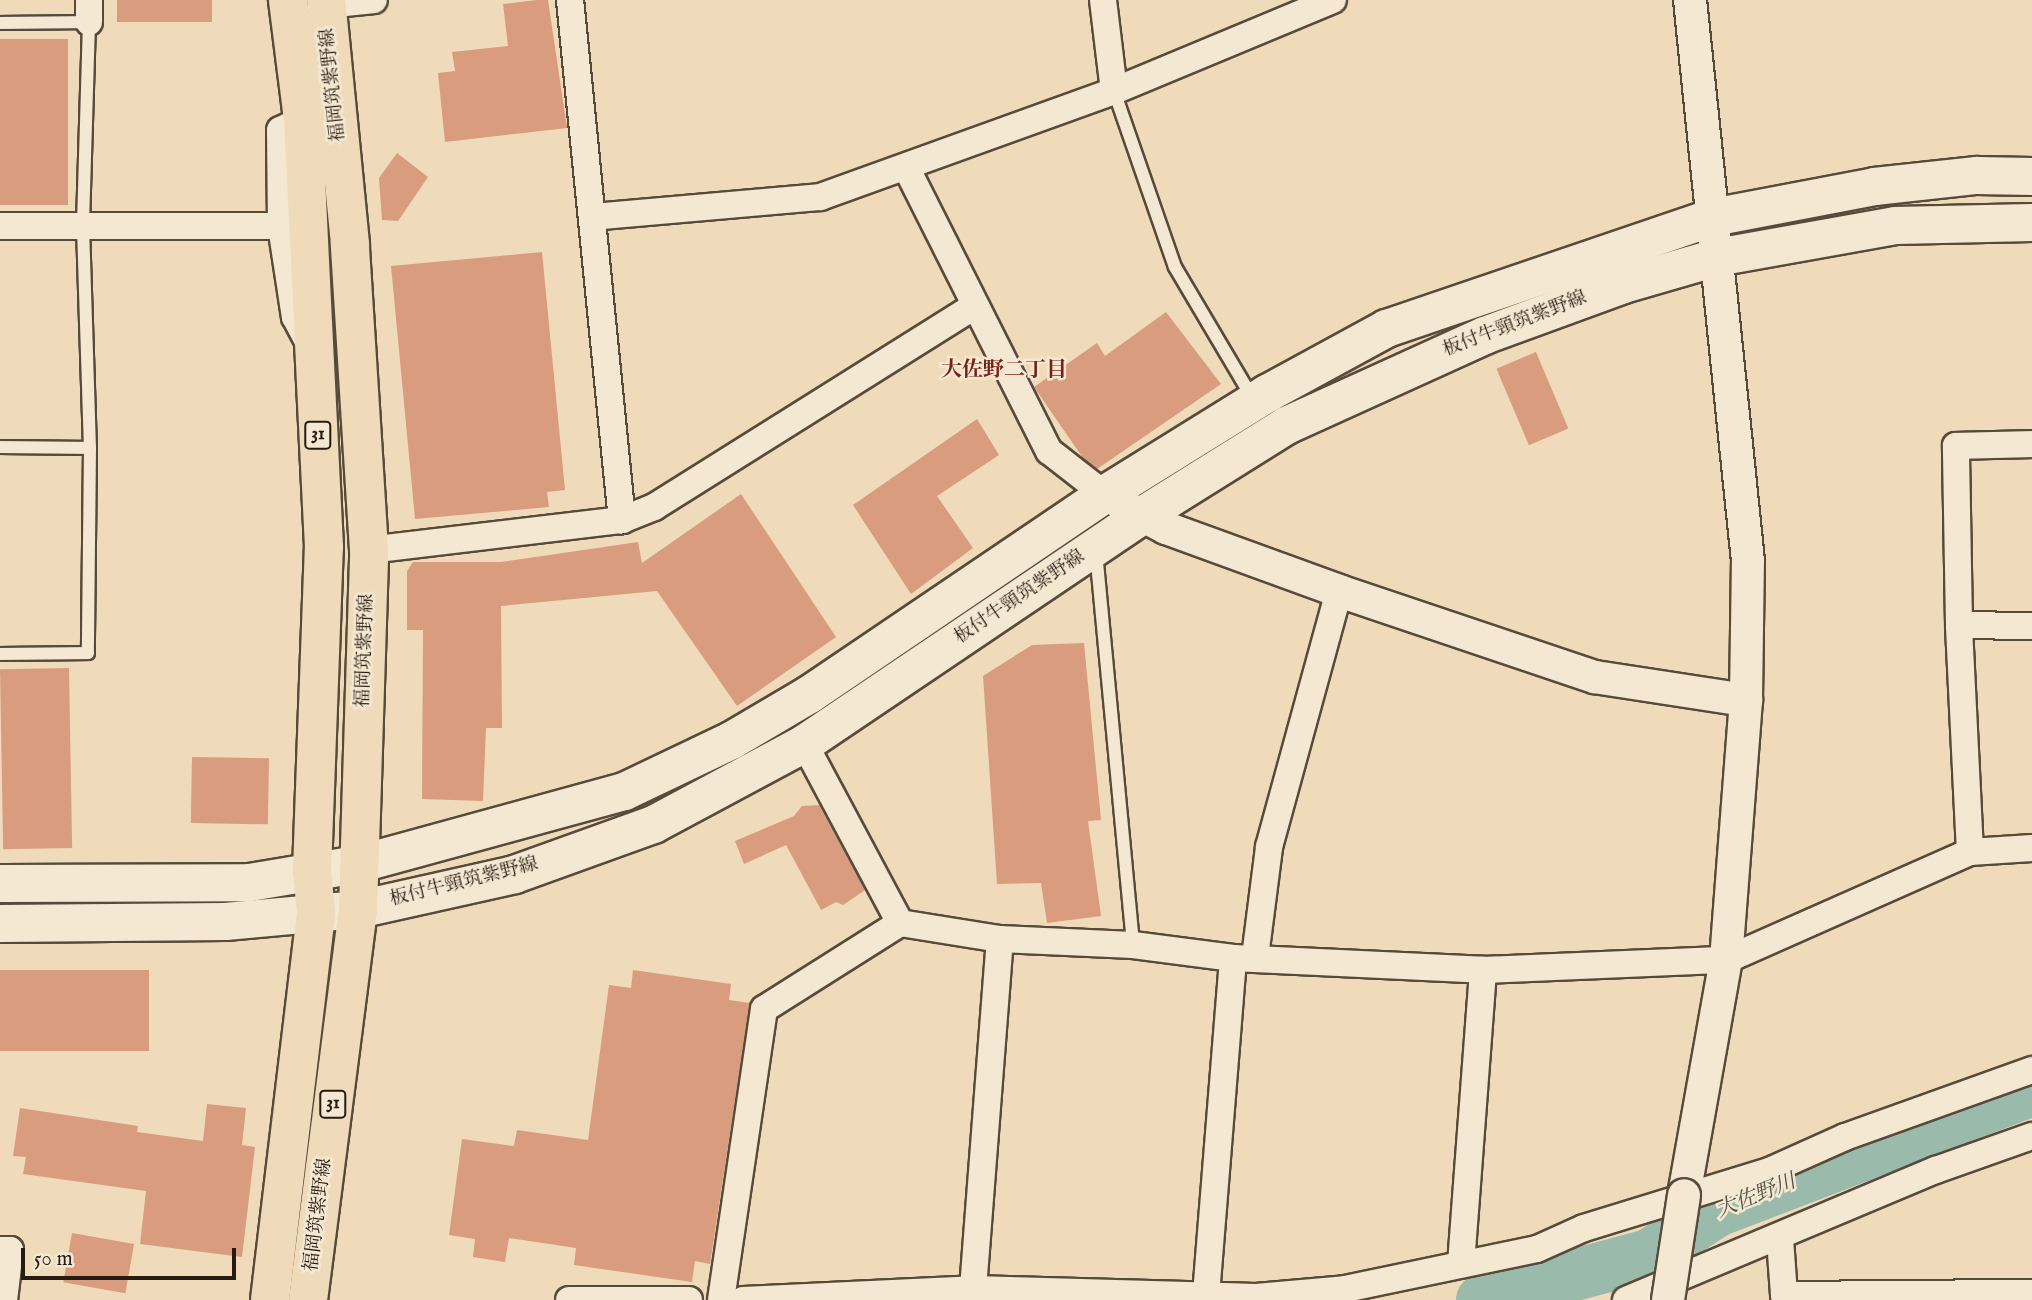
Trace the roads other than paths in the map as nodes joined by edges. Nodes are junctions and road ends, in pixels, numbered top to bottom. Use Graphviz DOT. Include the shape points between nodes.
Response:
graph roads {
  1 [pos="288,0"];
  2 [pos="374,0"];
  3 [pos="570,0"];
  4 [pos="1103,0"];
  5 [pos="1333,0"];
  6 [pos="1690,0"];
  7 [pos="326,2"];
  8 [pos="1284,9"];
  9 [pos="89,11"];
  10 [pos="0,23"];
  11 [pos="1114,91"];
  12 [pos="303,119"];
  13 [pos="906,167"];
  14 [pos="2032,176"];
  15 [pos="592,217"];
  16 [pos="1712,217"];
  17 [pos="2032,222"];
  18 [pos="0,226"];
  19 [pos="83,226"];
  20 [pos="281,226"];
  21 [pos="1716,257"];
  22 [pos="975,306"];
  23 [pos="314,352"];
  24 [pos="1254,401"];
  25 [pos="2032,444"];
  26 [pos="0,447"];
  27 [pos="90,448"];
  28 [pos="1104,494"];
  29 [pos="1142,515"];
  30 [pos="622,520"];
  31 [pos="1096,547"];
  32 [pos="369,550"];
  33 [pos="1339,592"];
  34 [pos="1959,625"];
  35 [pos="2032,626"];
  36 [pos="0,654"];
  37 [pos="1746,700"];
  38 [pos="804,743"];
  39 [pos="2032,848"];
  40 [pos="1970,852"];
  41 [pos="357,864"];
  42 [pos="312,871"];
  43 [pos="0,883"];
  44 [pos="358,909"];
  45 [pos="316,913"];
  46 [pos="0,923"];
  47 [pos="900,923"];
  48 [pos="1000,939"];
  49 [pos="1133,945"];
  50 [pos="1244,958"];
  51 [pos="1726,960"];
  52 [pos="1483,970"];
  53 [pos="2032,1070"];
  54 [pos="2032,1136"];
  55 [pos="1684,1195"];
  56 [pos="1780,1239"];
  57 [pos="0,1250"];
  58 [pos="1461,1264"];
  59 [pos="972,1289"];
  60 [pos="2032,1293"];
  61 [pos="1206,1294"];
  62 [pos="4,1300"];
  63 [pos="270,1300"];
  64 [pos="308,1300"];
  65 [pos="569,1300"];
  66 [pos="689,1300"];
  67 [pos="721,1300"];
  68 [pos="743,1300"];
  69 [pos="1626,1300"];
  70 [pos="1668,1300"];
  1 -- 12 [label="main road, 福岡筑紫野線 / 31"];
  2 -- 7 [label="street"];
  3 -- 15 [label="street"];
  4 -- 11 [label="street"];
  5 -- 8 [label="street"];
  6 -- 16 [label="street"];
  7 -- 32 [label="main road, 福岡筑紫野線 / 31" via="350,244"];
  8 -- 11 [label="street"];
  9 -- 10 [label="lane"];
  9 -- 19 [label="lane"];
  11 -- 13 [label="street"];
  11 -- 24 [label="lane" via="1175,267"];
  12 -- 20 [label="street" via="280,130"];
  12 -- 23 [label="main road, 福岡筑紫野線 / 31"];
  13 -- 15 [label="street" via="820,197"];
  13 -- 22 [label="street"];
  14 -- 16 [label="main road, 板付牛頸筑紫野線" via="1976,175 1874,186"];
  15 -- 30 [label="street"];
  16 -- 21 [label="street"];
  16 -- 24 [label="main road, 板付牛頸筑紫野線" via="1386,328"];
  17 -- 21 [label="main road, 板付牛頸筑紫野線" via="1895,225"];
  18 -- 19 [label="street"];
  19 -- 20 [label="street"];
  19 -- 27 [label="lane"];
  20 -- 23 [label="street" via="295,317"];
  21 -- 29 [label="main road, 板付牛頸筑紫野線" via="1623,284 1484,334 1286,425"];
  21 -- 37 [label="street" via="1748,561"];
  22 -- 28 [label="street" via="1049,451"];
  22 -- 30 [label="street" via="653,508"];
  23 -- 42 [label="main road, 福岡筑紫野線 / 31" via="324,547"];
  24 -- 28 [label="main road, 板付牛頸筑紫野線"];
  25 -- 34 [label="street" via="1956,446"];
  26 -- 27 [label="lane"];
  27 -- 36 [label="lane" via="88,653"];
  28 -- 29 [label="street"];
  28 -- 41 [label="main road, 板付牛頸筑紫野線" via="809,694 731,740 624,791"];
  29 -- 31 [label="main road, 板付牛頸筑紫野線"];
  29 -- 33 [label="street"];
  30 -- 32 [label="street"];
  31 -- 38 [label="main road, 板付牛頸筑紫野線"];
  31 -- 49 [label="lane"];
  32 -- 41 [label="main road, 福岡筑紫野線 / 31"];
  33 -- 37 [label="street" via="1595,677"];
  33 -- 50 [label="street" via="1269,847"];
  34 -- 35 [label="street"];
  34 -- 40 [label="street"];
  37 -- 51 [label="street"];
  38 -- 44 [label="main road, 板付牛頸筑紫野線" via="653,824 514,874"];
  38 -- 47 [label="street"];
  39 -- 40 [label="street"];
  40 -- 51 [label="street"];
  41 -- 42 [label="main road, 板付牛頸筑紫野線"];
  41 -- 44 [label="main road, 福岡筑紫野線 / 31"];
  42 -- 43 [label="main road, 板付牛頸筑紫野線" via="249,882"];
  42 -- 45 [label="main road, 福岡筑紫野線 / 31"];
  44 -- 45 [label="main road, 板付牛頸筑紫野線"];
  44 -- 64 [label="main road, 福岡筑紫野線 / 31"];
  45 -- 46 [label="main road, 板付牛頸筑紫野線" via="225,921"];
  45 -- 63 [label="main road, 福岡筑紫野線 / 31"];
  47 -- 48 [label="street"];
  47 -- 67 [label="street" via="764,1009"];
  48 -- 49 [label="street"];
  48 -- 59 [label="street"];
  49 -- 50 [label="street"];
  50 -- 52 [label="street"];
  50 -- 61 [label="street"];
  51 -- 52 [label="street"];
  51 -- 55 [label="street"];
  52 -- 58 [label="street"];
  53 -- 55 [label="street" via="1845,1137 1769,1171"];
  54 -- 56 [label="street" via="1858,1202"];
  55 -- 58 [label="street" via="1537,1249"];
  55 -- 70 [label="street, bridge"];
  56 -- 60 [label="street" via="1784,1296"];
  56 -- 69 [label="street"];
  57 -- 62 [label="street" via="10,1250"];
  58 -- 61 [label="street" via="1345,1289 1256,1297"];
  59 -- 61 [label="street"];
  59 -- 68 [label="street"];
  65 -- 66 [label="street"];
}
